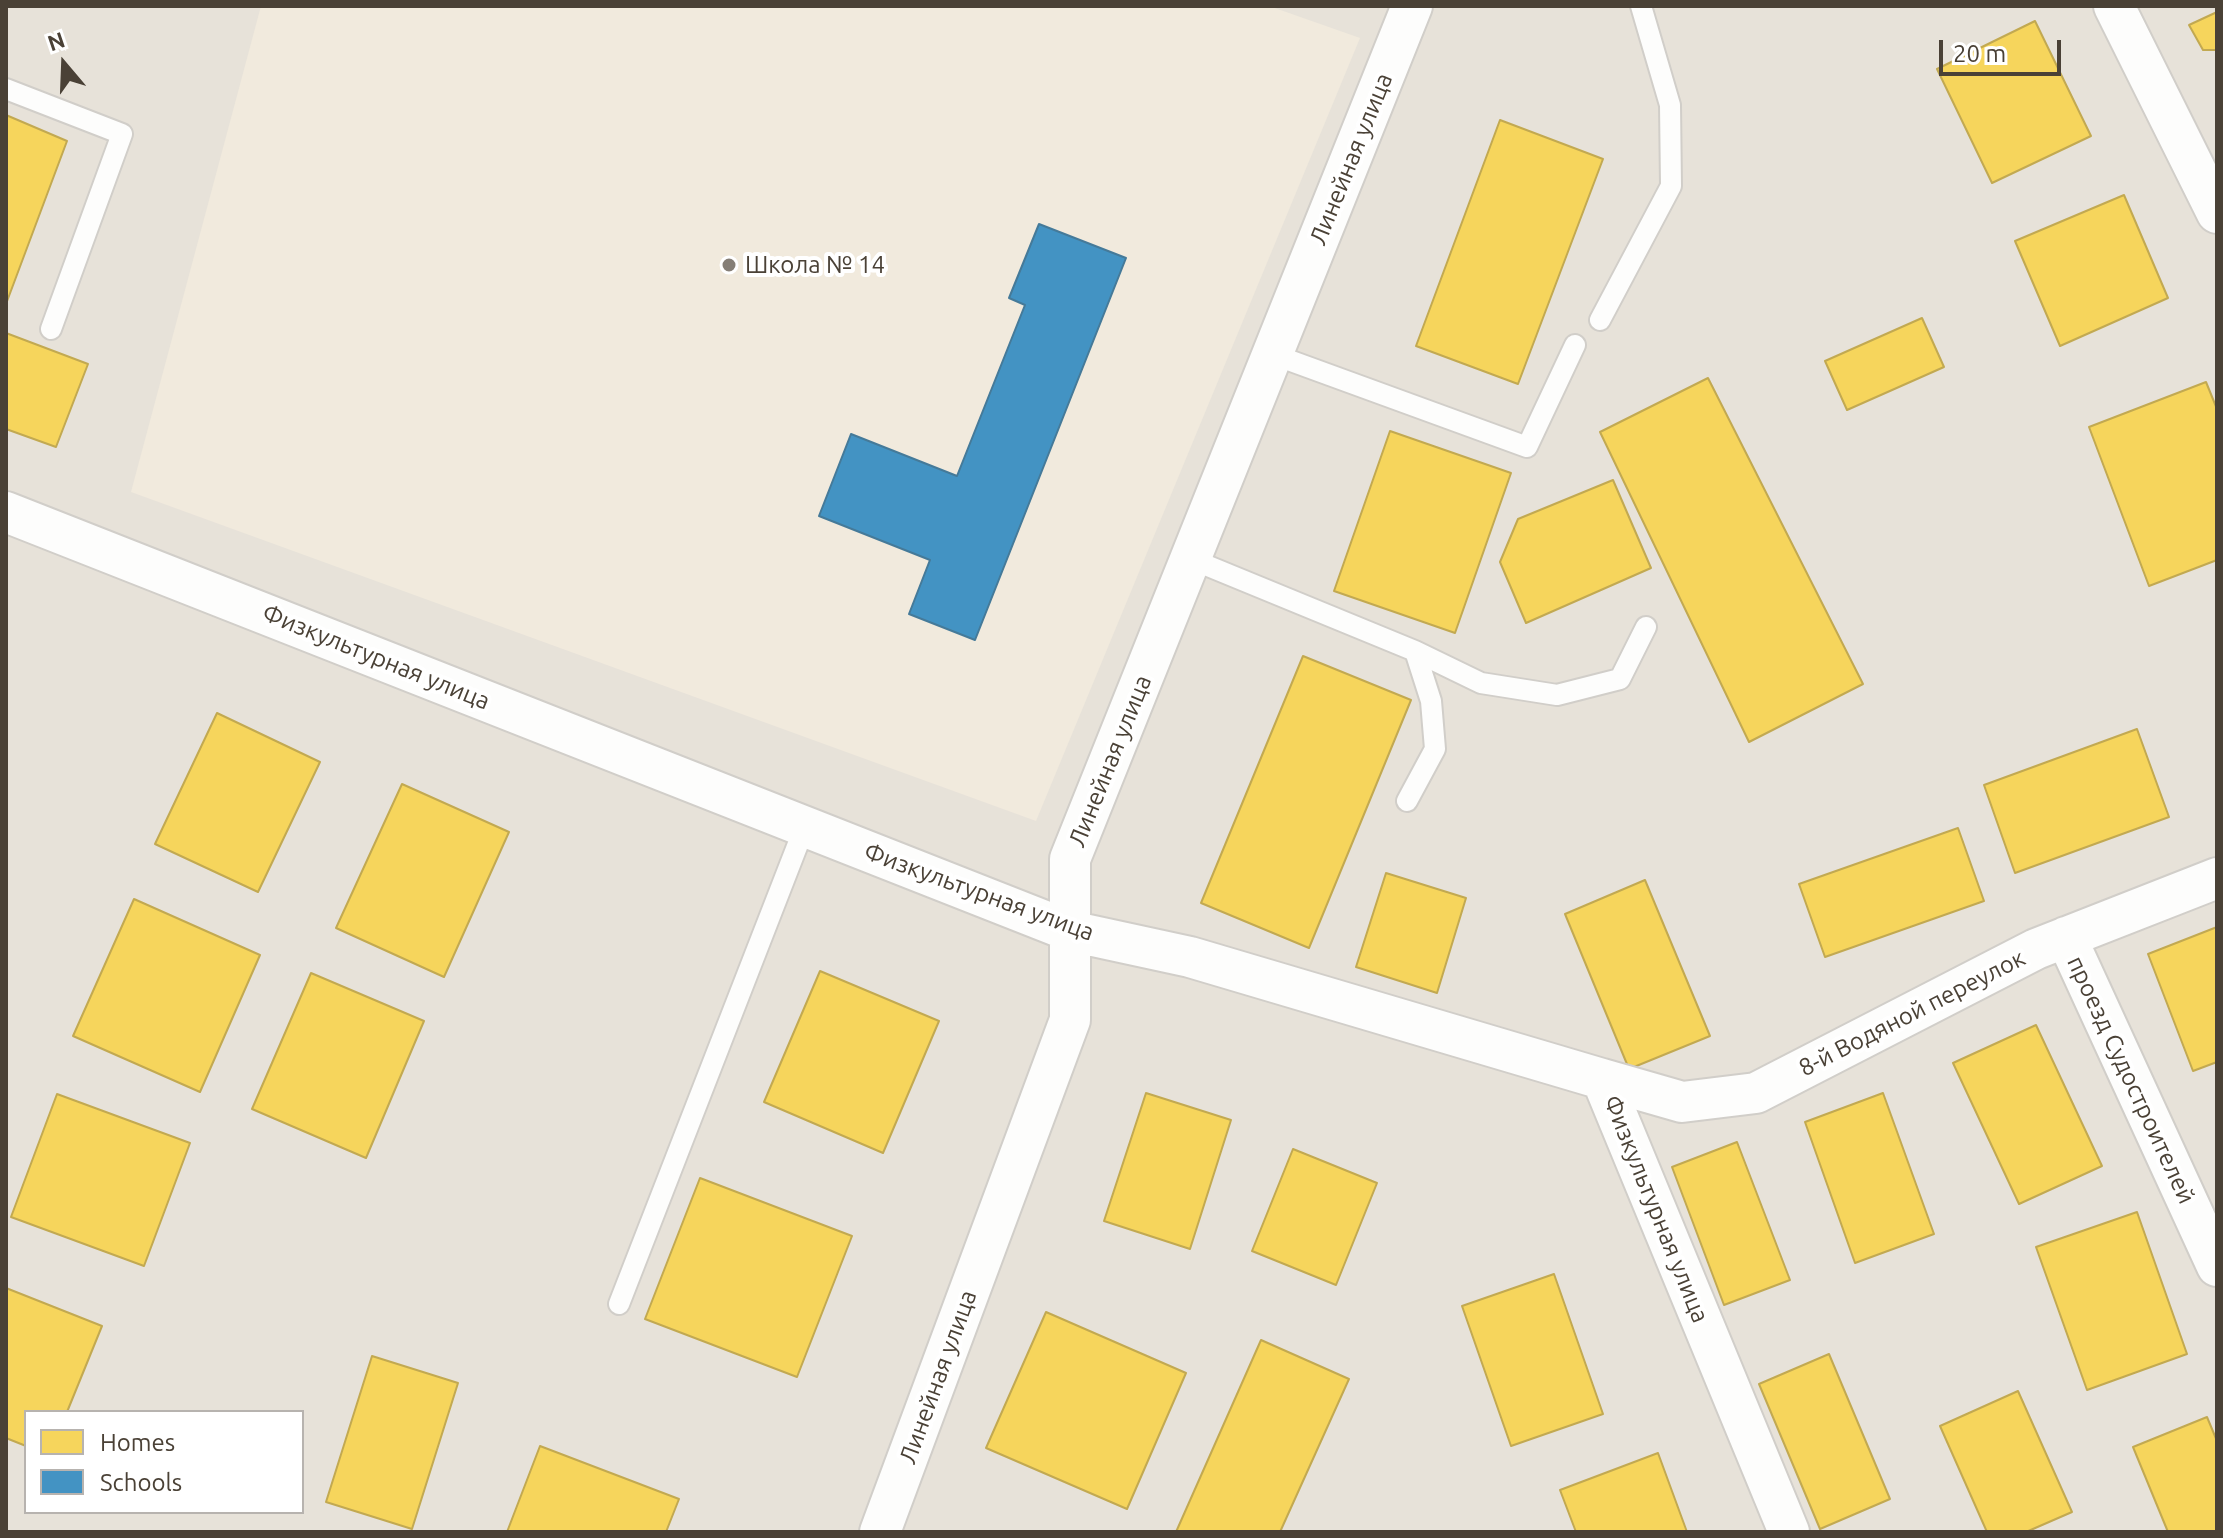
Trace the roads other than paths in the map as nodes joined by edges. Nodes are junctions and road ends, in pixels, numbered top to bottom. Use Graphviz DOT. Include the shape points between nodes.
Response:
graph roads {
  1 [pos="1412,6"];
  2 [pos="1641,6"];
  3 [pos="2114,6"];
  4 [pos="6,89"];
  5 [pos="2217,213"];
  6 [pos="1600,320"];
  7 [pos="51,329"];
  8 [pos="1575,345"];
  9 [pos="1272,354"];
  10 [pos="6,512"];
  11 [pos="1191,559"];
  12 [pos="1646,627"];
  13 [pos="1415,651"];
  14 [pos="1407,801"];
  15 [pos="805,826"];
  16 [pos="2217,878"];
  17 [pos="1070,931"];
  18 [pos="2066,937"];
  19 [pos="1602,1079"];
  20 [pos="2217,1266"];
  21 [pos="619,1304"];
  22 [pos="880,1532"];
  23 [pos="1789,1532"];
  1 -- 9 [label="street, Линейная улица"];
  2 -- 6 [label="lane" via="1670,105 1671,186"];
  3 -- 5 [label="street"];
  4 -- 7 [label="lane" via="122,134"];
  8 -- 9 [label="lane" via="1527,447"];
  9 -- 11 [label="street, Линейная улица"];
  10 -- 15 [label="street, Физкультурная улица"];
  11 -- 13 [label="lane"];
  11 -- 17 [label="street, Линейная улица" via="1070,859"];
  12 -- 13 [label="lane" via="1620,679 1557,695 1481,683"];
  13 -- 14 [label="lane" via="1431,701 1435,749"];
  15 -- 17 [label="street, Физкультурная улица"];
  15 -- 21 [label="lane"];
  16 -- 18 [label="street, 8-й Водяной переулок"];
  17 -- 19 [label="street, Физкультурная улица" via="1190,957"];
  17 -- 22 [label="street, Линейная улица" via="1070,1020"];
  18 -- 19 [label="street, 8-й Водяной переулок" via="1756,1093 1682,1102"];
  18 -- 20 [label="street, проезд Судостроителей"];
  19 -- 23 [label="street, Физкультурная улица"];
}
